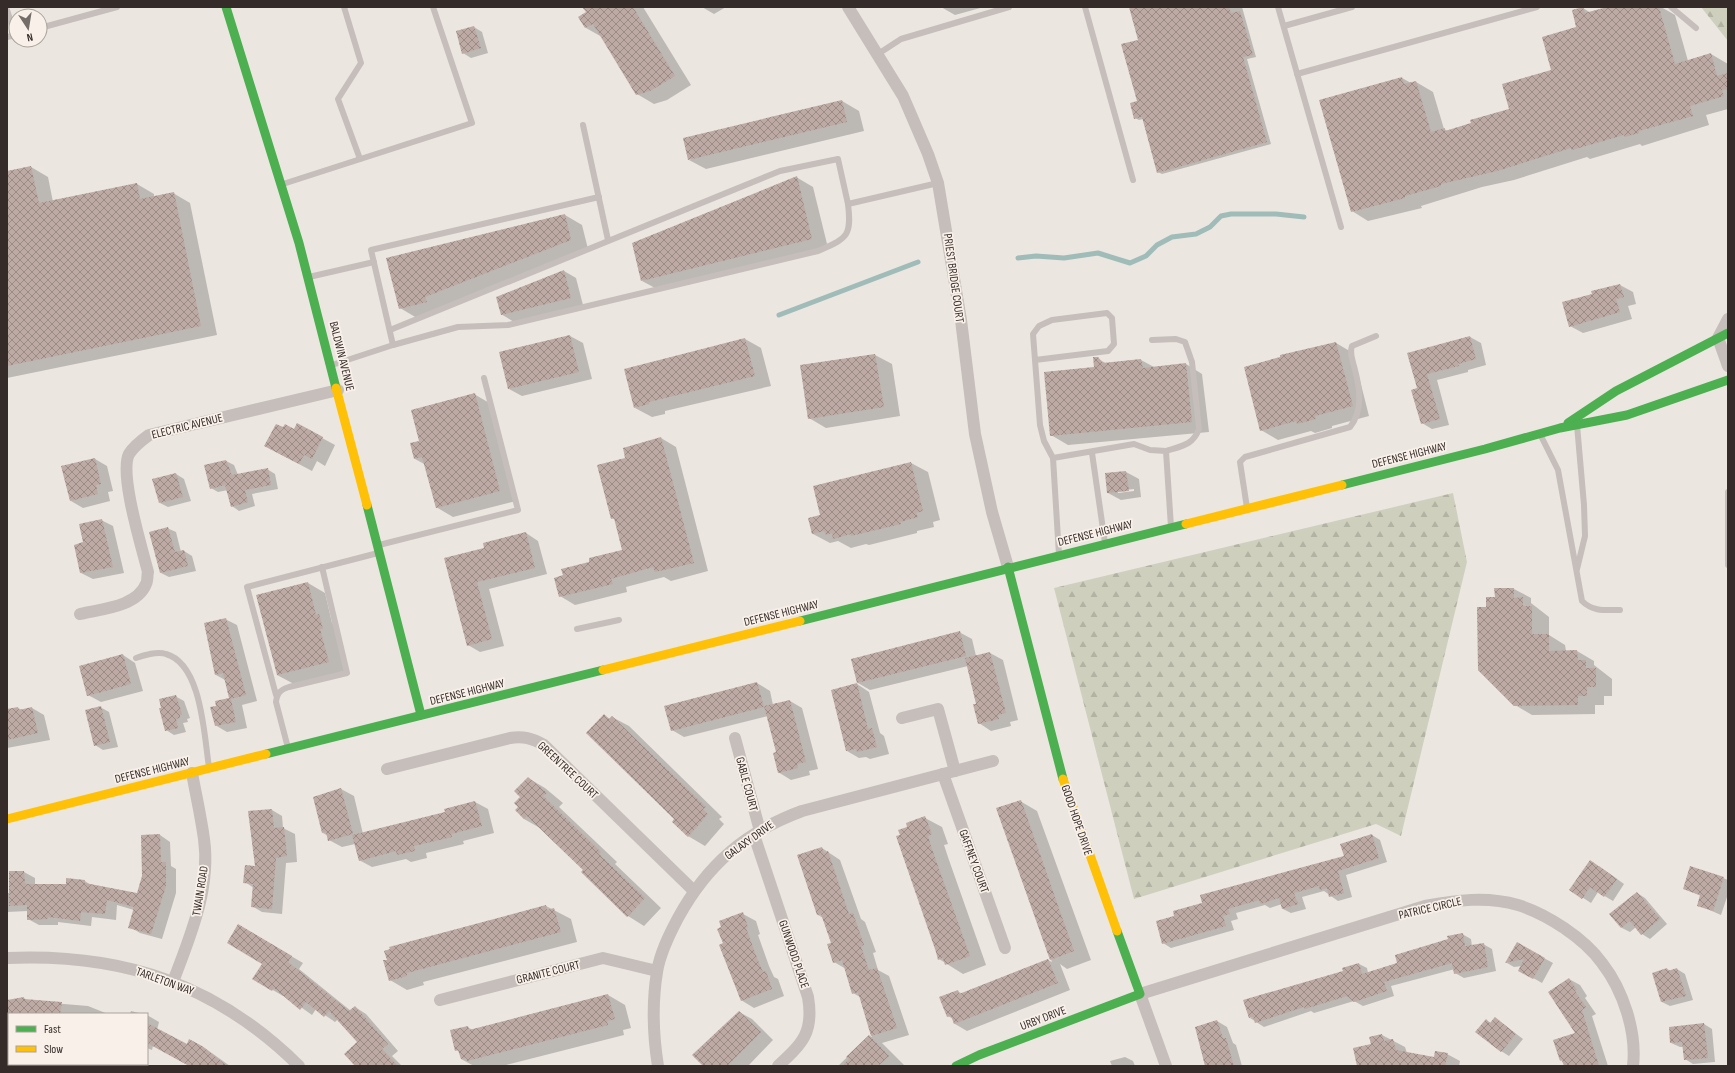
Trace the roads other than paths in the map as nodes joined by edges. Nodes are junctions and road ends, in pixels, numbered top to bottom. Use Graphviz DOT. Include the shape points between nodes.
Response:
graph roads {
  1 [pos="117,7"];
  2 [pos="226,7"];
  3 [pos="344,7"];
  4 [pos="433,7"];
  5 [pos="848,7"];
  6 [pos="1009,7"];
  7 [pos="1085,7"];
  8 [pos="1278,7"];
  9 [pos="1352,7"];
  10 [pos="1537,7"];
  11 [pos="1671,7"];
  12 [pos="48,26"];
  13 [pos="1284,26"];
  14 [pos="1696,28"];
  15 [pos="878,54"];
  16 [pos="1297,74"];
  17 [pos="583,125"];
  18 [pos="360,159"];
  19 [pos="1133,180"];
  20 [pos="938,183"];
  21 [pos="281,184"];
  22 [pos="599,197"];
  23 [pos="848,204"];
  24 [pos="1341,227"];
  25 [pos="608,240"];
  26 [pos="374,262"];
  27 [pos="309,277"];
  28 [pos="1728,319"];
  29 [pos="390,330"];
  30 [pos="1376,336"];
  31 [pos="1723,336"];
  32 [pos="1152,340"];
  33 [pos="393,345"];
  34 [pos="1035,360"];
  35 [pos="332,365"];
  36 [pos="1728,366"];
  37 [pos="484,378"];
  38 [pos="1728,380"];
  39 [pos="338,390"];
  40 [pos="1577,425"];
  41 [pos="1560,428"];
  42 [pos="1540,434"];
  43 [pos="1166,451"];
  44 [pos="1092,453"];
  45 [pos="1053,458"];
  46 [pos="1728,492"];
  47 [pos="1247,508"];
  48 [pos="1171,527"];
  49 [pos="1104,543"];
  50 [pos="378,549"];
  51 [pos="1060,554"];
  52 [pos="1728,565"];
  53 [pos="322,567"];
  54 [pos="1008,567"];
  55 [pos="1576,572"];
  56 [pos="1620,610"];
  57 [pos="80,614"];
  58 [pos="619,620"];
  59 [pos="577,629"];
  60 [pos="136,658"];
  61 [pos="276,695"];
  62 [pos="421,715"];
  63 [pos="902,718"];
  64 [pos="735,738"];
  65 [pos="288,748"];
  66 [pos="993,762"];
  67 [pos="209,768"];
  68 [pos="387,769"];
  69 [pos="192,773"];
  70 [pos="949,773"];
  71 [pos="7,819"];
  72 [pos="757,832"];
  73 [pos="694,890"];
  74 [pos="1005,948"];
  75 [pos="7,958"];
  76 [pos="657,971"];
  77 [pos="173,982"];
  78 [pos="1140,994"];
  79 [pos="440,1000"];
  80 [pos="299,1066"];
  81 [pos="658,1066"];
  82 [pos="778,1066"];
  83 [pos="956,1066"];
  84 [pos="1166,1066"];
  85 [pos="1633,1066"];
  1 -- 12 [label="lane"];
  2 -- 21 [label="main road, BALDWIN AVENUE"];
  3 -- 18 [label="lane" via="361,63 338,99"];
  4 -- 18 [label="lane" via="472,123"];
  5 -- 15 [label="street, PRIEST BRIDGE COURT"];
  6 -- 15 [label="lane" via="901,39"];
  7 -- 19 [label="lane"];
  8 -- 13 [label="lane"];
  9 -- 13 [label="lane"];
  10 -- 16 [label="lane"];
  11 -- 14 [label="lane"];
  13 -- 16 [label="lane"];
  15 -- 20 [label="street, PRIEST BRIDGE COURT" via="917,126"];
  16 -- 24 [label="lane"];
  17 -- 22 [label="lane"];
  18 -- 21 [label="lane"];
  20 -- 23 [label="lane"];
  20 -- 54 [label="street, PRIEST BRIDGE COURT" via="961,320 975,434 992,512"];
  21 -- 27 [label="main road, BALDWIN AVENUE"];
  22 -- 25 [label="lane"];
  22 -- 26 [label="lane" via="371,250"];
  23 -- 25 [label="lane" via="838,159 780,171"];
  23 -- 33 [label="lane" via="848,232 839,241 818,251 508,325 458,327"];
  25 -- 29 [label="lane"];
  26 -- 27 [label="lane"];
  26 -- 29 [label="lane"];
  27 -- 35 [label="main road, BALDWIN AVENUE"];
  28 -- 31 [label="street"];
  29 -- 33 [label="lane"];
  30 -- 47 [label="lane" via="1352,346 1350,352 1360,400 1356,419 1350,427 1245,457 1240,462"];
  31 -- 36 [label="street"];
  31 -- 41 [label="main road, DEFENSE HIGHWAY" via="1616,391"];
  32 -- 43 [label="lane" via="1176,339 1185,342 1192,362 1200,429 1188,444"];
  33 -- 35 [label="lane"];
  34 -- 34 [label="lane" via="1033,334 1045,322 1107,313 1112,318 1114,344 1108,351"];
  34 -- 45 [label="lane" via="1040,425 1044,442"];
  35 -- 39 [label="main road, BALDWIN AVENUE"];
  37 -- 50 [label="lane" via="518,510"];
  38 -- 40 [label="main road, DEFENSE HIGHWAY" via="1626,415"];
  39 -- 50 [label="main road, BALDWIN AVENUE"];
  39 -- 57 [label="street, ELECTRIC AVENUE" via="149,435 139,442 129,455 127,486 148,572 146,584 139,594 128,602"];
  40 -- 41 [label="main road, DEFENSE HIGHWAY"];
  40 -- 55 [label="lane" via="1585,536"];
  41 -- 42 [label="main road, DEFENSE HIGHWAY"];
  42 -- 47 [label="main road, DEFENSE HIGHWAY"];
  42 -- 55 [label="lane" via="1558,470"];
  43 -- 44 [label="lane" via="1150,450 1134,444"];
  43 -- 48 [label="lane"];
  44 -- 45 [label="lane"];
  44 -- 49 [label="lane"];
  45 -- 51 [label="lane"];
  46 -- 52 [label="lane"];
  47 -- 48 [label="main road, DEFENSE HIGHWAY"];
  48 -- 49 [label="main road, DEFENSE HIGHWAY"];
  49 -- 51 [label="main road, DEFENSE HIGHWAY"];
  50 -- 53 [label="lane"];
  50 -- 62 [label="main road, BALDWIN AVENUE"];
  51 -- 54 [label="main road, DEFENSE HIGHWAY"];
  53 -- 61 [label="lane" via="347,673 289,687"];
  53 -- 61 [label="lane" via="247,587"];
  54 -- 62 [label="main road, DEFENSE HIGHWAY"];
  54 -- 78 [label="main road, GOOD HOPE DRIVE" via="1068,796"];
  55 -- 56 [label="lane" via="1582,601 1588,608"];
  58 -- 59 [label="lane"];
  60 -- 67 [label="lane" via="166,653 181,662 191,676 197,692"];
  61 -- 65 [label="lane"];
  62 -- 65 [label="main road, DEFENSE HIGHWAY"];
  63 -- 70 [label="street, GAFFNEY COURT" via="938,709"];
  64 -- 72 [label="street, GABLE COURT"];
  65 -- 67 [label="main road, DEFENSE HIGHWAY"];
  66 -- 70 [label="street, GALAXY DRIVE"];
  67 -- 69 [label="main road, DEFENSE HIGHWAY"];
  68 -- 73 [label="street, GREENTREE COURT" via="510,738 521,736 533,739 544,745"];
  69 -- 71 [label="main road, DEFENSE HIGHWAY"];
  69 -- 77 [label="street, TWAIN ROAD" via="204,840 205,869 202,898"];
  70 -- 72 [label="street, GALAXY DRIVE" via="802,811 777,820"];
  70 -- 74 [label="street, GAFFNEY COURT"];
  72 -- 73 [label="street, GALAXY DRIVE" via="709,871"];
  72 -- 82 [label="street, GUNWOOD PLACE" via="811,1011 807,1033 799,1047"];
  73 -- 76 [label="street, GALAXY DRIVE" via="668,937"];
  75 -- 77 [label="street, TARLETON WAY" via="42,957 86,961 128,968"];
  76 -- 79 [label="street, GRANITE COURT" via="604,958"];
  76 -- 81 [label="street, GALAXY DRIVE" via="654,1026"];
  77 -- 80 [label="street, TARLETON WAY" via="214,1000 247,1021"];
  78 -- 83 [label="main road, URBY DRIVE"];
  78 -- 84 [label="street, GOOD HOPE DRIVE"];
  78 -- 85 [label="street, PATRICE CIRCLE" via="1425,906 1459,899 1487,900 1518,905 1547,917 1576,937 1602,963 1618,991 1631,1027"];
}
